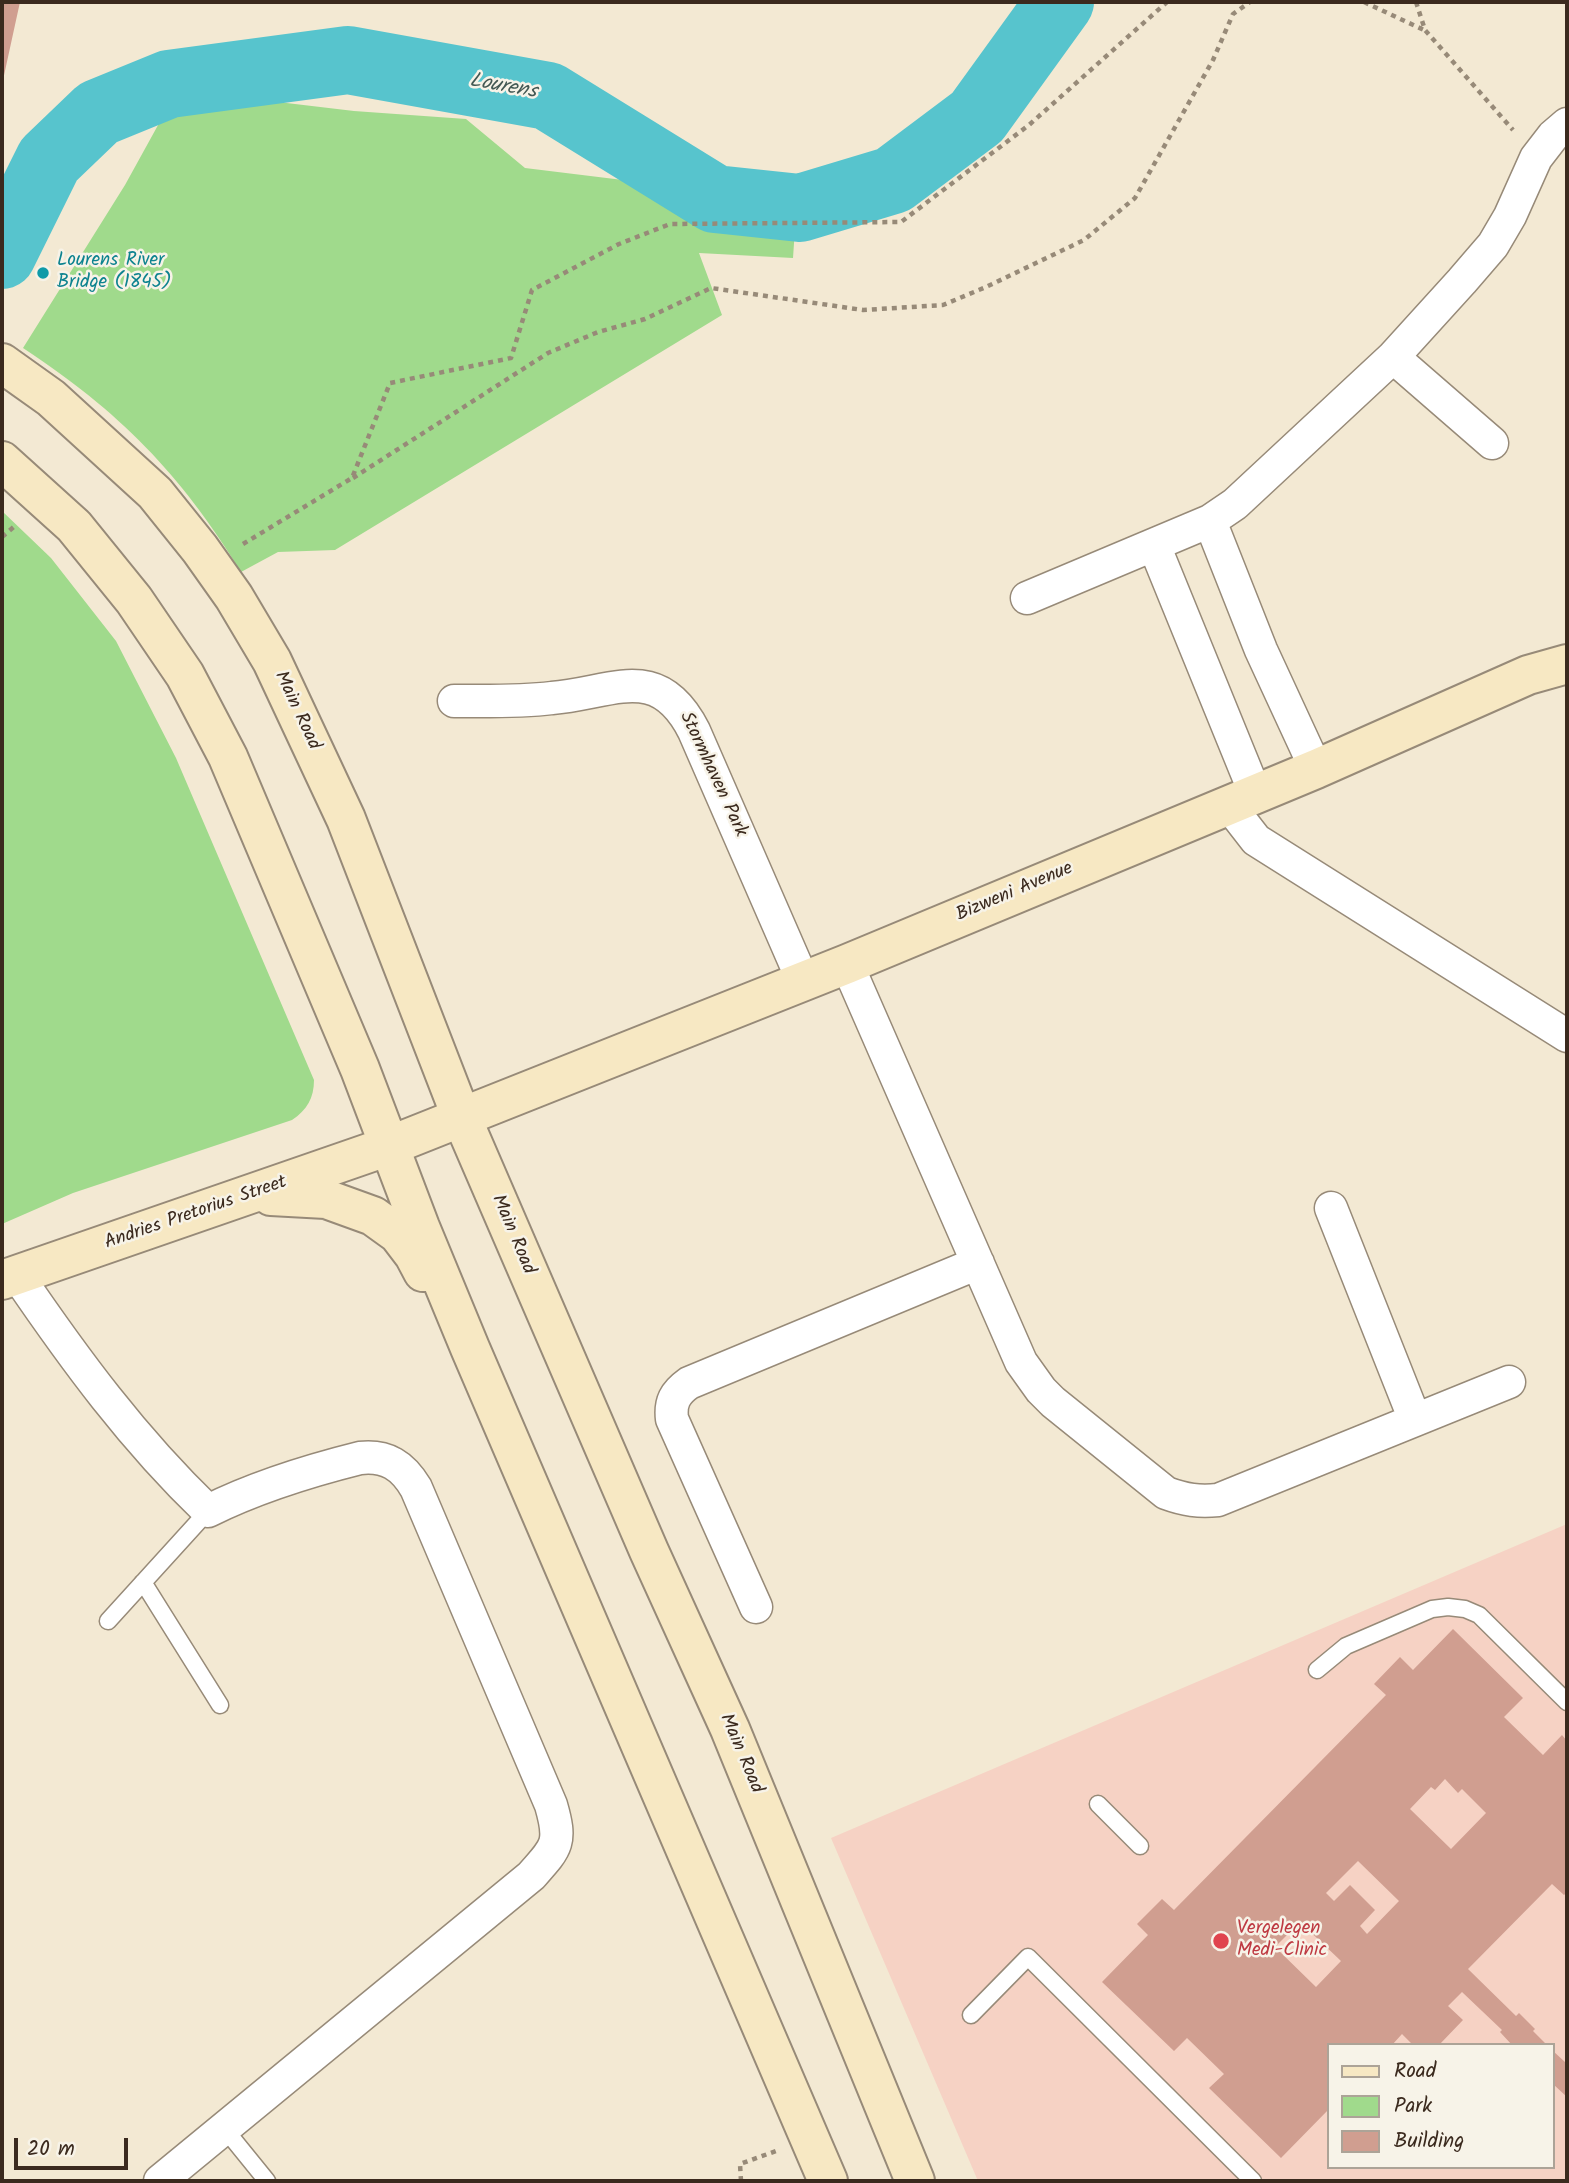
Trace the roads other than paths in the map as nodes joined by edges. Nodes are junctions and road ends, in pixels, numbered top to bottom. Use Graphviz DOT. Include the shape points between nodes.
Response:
graph roads {
  1 [pos="1567,124"];
  2 [pos="1393,357"];
  3 [pos="2,363"];
  4 [pos="1492,443"];
  5 [pos="6,464"];
  6 [pos="1210,522"];
  7 [pos="1154,545"];
  8 [pos="1027,598"];
  9 [pos="1567,664"];
  10 [pos="453,701"];
  11 [pos="1316,769"];
  12 [pos="1242,799"];
  13 [pos="847,964"];
  14 [pos="803,981"];
  15 [pos="1567,1036"];
  16 [pos="461,1116"];
  17 [pos="389,1146"];
  18 [pos="252,1195"];
  19 [pos="1331,1208"];
  20 [pos="978,1263"];
  21 [pos="9,1277"];
  22 [pos="470,1348"];
  23 [pos="1509,1382"];
  24 [pos="1415,1420"];
  25 [pos="208,1511"];
  26 [pos="143,1582"];
  27 [pos="756,1607"];
  28 [pos="108,1621"];
  29 [pos="1317,1670"];
  30 [pos="1567,1702"];
  31 [pos="220,1704"];
  32 [pos="1098,1804"];
  33 [pos="1140,1846"];
  34 [pos="971,2015"];
  35 [pos="224,2128"];
  36 [pos="160,2181"];
  37 [pos="267,2181"];
  38 [pos="828,2181"];
  39 [pos="915,2181"];
  40 [pos="1253,2181"];
  1 -- 2 [label="street" via="1536,158 1493,245"];
  2 -- 4 [label="street"];
  2 -- 6 [label="street"];
  3 -- 16 [label="main road, Main Road" via="51,398 155,493 234,597 272,661 346,819"];
  5 -- 17 [label="main road" via="74,526 134,600 185,675 228,757"];
  6 -- 7 [label="street"];
  6 -- 11 [label="street" via="1261,650"];
  7 -- 8 [label="street"];
  7 -- 12 [label="street"];
  9 -- 11 [label="main road, Bizweni Avenue" via="1528,676"];
  10 -- 14 [label="street, Stormhaven Park" via="553,698 639,686 672,698 694,731"];
  11 -- 12 [label="main road, Bizweni Avenue"];
  12 -- 13 [label="main road, Bizweni Avenue"];
  12 -- 15 [label="street" via="1256,840"];
  13 -- 14 [label="main road, Bizweni Avenue"];
  13 -- 20 [label="street"];
  14 -- 16 [label="main road, Bizweni Avenue"];
  16 -- 17 [label="main road, Andries Pretorius Street"];
  16 -- 39 [label="main road, Main Road" via="730,1729"];
  17 -- 18 [label="main road, Andries Pretorius Street"];
  17 -- 22 [label="main road"];
  18 -- 21 [label="main road, Andries Pretorius Street"];
  18 -- 22 [label="main road" via="326,1199 373,1216 398,1234 414,1255"];
  19 -- 24 [label="street"];
  20 -- 24 [label="street" via="1021,1362 1041,1390 1166,1493 1183,1500 1218,1500"];
  20 -- 27 [label="street" via="679,1390 672,1419"];
  21 -- 25 [label="street" via="168,1472"];
  22 -- 38 [label="main road"];
  23 -- 24 [label="street"];
  25 -- 26 [label="lane"];
  25 -- 35 [label="street" via="283,1480 360,1458 386,1459 399,1466 416,1488 558,1829 554,1851 531,1876"];
  26 -- 28 [label="lane"];
  26 -- 31 [label="lane"];
  29 -- 30 [label="lane" via="1346,1646 1432,1609 1465,1609 1484,1620"];
  32 -- 33 [label="lane"];
  34 -- 40 [label="lane" via="1028,1957"];
  35 -- 36 [label="street"];
  35 -- 37 [label="lane"];
}
